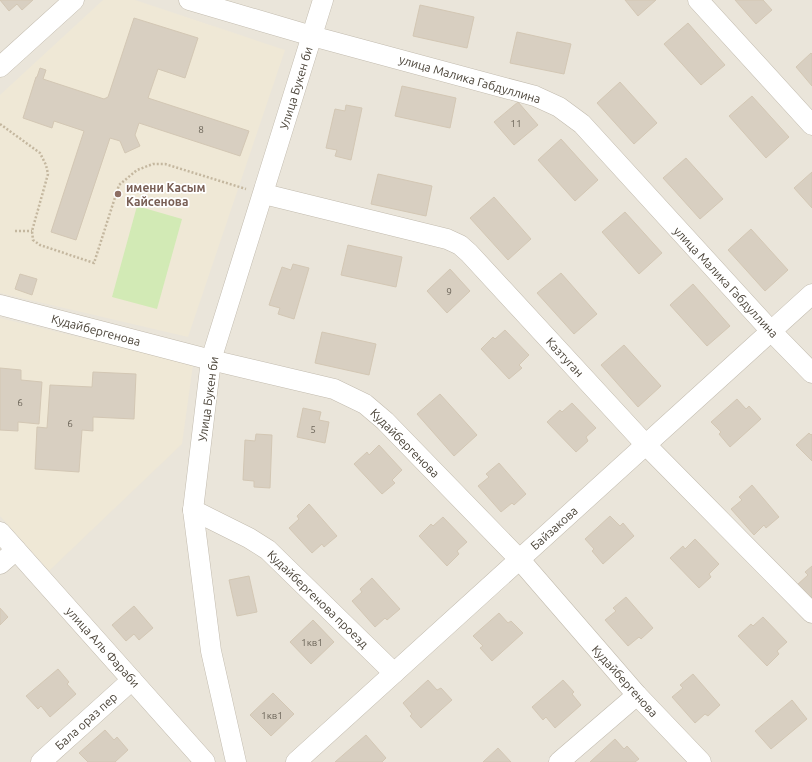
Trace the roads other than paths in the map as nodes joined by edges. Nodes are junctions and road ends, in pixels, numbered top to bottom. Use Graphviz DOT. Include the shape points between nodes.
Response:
graph roads {
  1 [pos="74,0"];
  2 [pos="189,0"];
  3 [pos="323,0"];
  4 [pos="698,0"];
  5 [pos="312,36"];
  6 [pos="0,67"];
  7 [pos="812,125"];
  8 [pos="264,194"];
  9 [pos="812,294"];
  10 [pos="0,305"];
  11 [pos="771,331"];
  12 [pos="212,360"];
  13 [pos="812,372"];
  14 [pos="646,445"];
  15 [pos="193,510"];
  16 [pos="0,532"];
  17 [pos="16,550"];
  18 [pos="520,560"];
  19 [pos="0,564"];
  20 [pos="812,613"];
  21 [pos="394,674"];
  22 [pos="132,680"];
  23 [pos="637,695"];
  24 [pos="40,762"];
  25 [pos="205,762"];
  26 [pos="236,762"];
  27 [pos="296,762"];
  28 [pos="559,762"];
  29 [pos="701,762"];
  1 -- 6 [label="street"];
  2 -- 5 [label="street, улица Малика Габдуллина"];
  3 -- 5 [label="street, Улица Букен би"];
  4 -- 7 [label="street"];
  5 -- 8 [label="street, Улица Букен би"];
  5 -- 11 [label="street, улица Малика Габдуллина" via="535,96 560,106 582,124"];
  8 -- 12 [label="street, Улица Букен би"];
  8 -- 14 [label="street, Казтуган" via="447,239 460,245"];
  9 -- 11 [label="street, Байзакова"];
  10 -- 12 [label="street, Кудайбергенова"];
  11 -- 13 [label="street, улица Малика Габдуллина"];
  11 -- 14 [label="street, Байзакова"];
  12 -- 15 [label="street, Улица Букен би"];
  12 -- 18 [label="street, Кудайбергенова" via="334,389 365,404 385,421"];
  14 -- 18 [label="street, Байзакова"];
  14 -- 20 [label="street, Казтуган"];
  15 -- 21 [label="street, Кудайбергенова проезд" via="268,550"];
  15 -- 26 [label="street, Улица Букен би" via="211,651"];
  16 -- 17 [label="street, улица Аль Фараби"];
  17 -- 19 [label="street"];
  17 -- 22 [label="street, улица Аль Фараби"];
  18 -- 21 [label="street, Байзакова"];
  18 -- 23 [label="street, Кудайбергенова"];
  21 -- 27 [label="street, Байзакова"];
  22 -- 24 [label="street, Бала ораз пер"];
  22 -- 25 [label="street, улица Аль Фараби"];
  23 -- 28 [label="street"];
  23 -- 29 [label="street, Кудайбергенова"];
}
